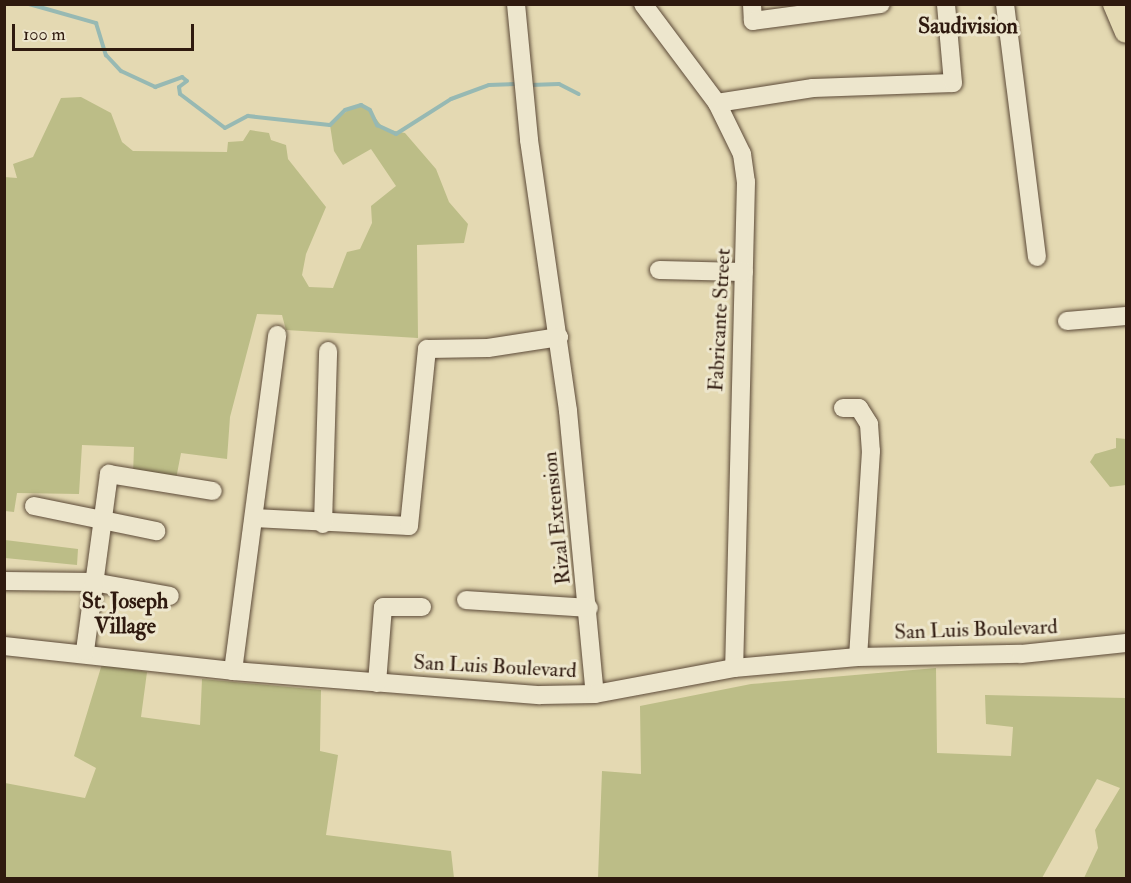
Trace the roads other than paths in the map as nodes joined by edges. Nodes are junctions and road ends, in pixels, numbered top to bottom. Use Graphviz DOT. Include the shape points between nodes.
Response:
graph roads {
  1 [pos="516,4"];
  2 [pos="643,4"];
  3 [pos="752,4"];
  4 [pos="881,4"];
  5 [pos="946,4"];
  6 [pos="1005,4"];
  7 [pos="1114,4"];
  8 [pos="842,8"];
  9 [pos="1126,32"];
  10 [pos="717,103"];
  11 [pos="1037,257"];
  12 [pos="658,270"];
  13 [pos="744,272"];
  14 [pos="1126,316"];
  15 [pos="1067,321"];
  16 [pos="277,335"];
  17 [pos="559,337"];
  18 [pos="328,351"];
  19 [pos="843,408"];
  20 [pos="213,491"];
  21 [pos="34,506"];
  22 [pos="254,518"];
  23 [pos="104,520"];
  24 [pos="323,524"];
  25 [pos="156,531"];
  26 [pos="4,581"];
  27 [pos="93,582"];
  28 [pos="170,596"];
  29 [pos="466,600"];
  30 [pos="422,607"];
  31 [pos="589,608"];
  32 [pos="1126,644"];
  33 [pos="4,646"];
  34 [pos="85,651"];
  35 [pos="858,657"];
  36 [pos="734,668"];
  37 [pos="233,671"];
  38 [pos="377,683"];
  39 [pos="595,694"];
  1 -- 17 [label="street, Rizal Extension" via="529,140"];
  2 -- 10 [label="street, Fabricante Street"];
  3 -- 8 [label="street" via="753,21"];
  4 -- 8 [label="street"];
  5 -- 10 [label="street" via="953,83 813,88"];
  6 -- 11 [label="street"];
  7 -- 9 [label="main road"];
  10 -- 13 [label="street, Fabricante Street" via="742,154 746,182"];
  12 -- 13 [label="street"];
  13 -- 36 [label="street, Fabricante Street"];
  14 -- 15 [label="street"];
  16 -- 22 [label="street"];
  17 -- 24 [label="street" via="488,348 427,349 409,526"];
  17 -- 31 [label="street, Rizal Extension"];
  18 -- 24 [label="street"];
  19 -- 35 [label="street" via="859,408 869,424 871,451"];
  20 -- 23 [label="street" via="109,474"];
  21 -- 23 [label="street"];
  22 -- 24 [label="street"];
  22 -- 37 [label="street"];
  23 -- 25 [label="street"];
  23 -- 27 [label="street"];
  26 -- 27 [label="street"];
  27 -- 28 [label="street"];
  27 -- 34 [label="street"];
  29 -- 31 [label="street"];
  30 -- 38 [label="street" via="382,608"];
  31 -- 39 [label="street, Rizal Extension"];
  32 -- 35 [label="street, San Luis Boulevard" via="1021,654"];
  33 -- 34 [label="street, San Luis Boulevard"];
  34 -- 37 [label="street, San Luis Boulevard"];
  35 -- 36 [label="street, San Luis Boulevard"];
  36 -- 39 [label="street, San Luis Boulevard"];
  37 -- 38 [label="street, San Luis Boulevard"];
  38 -- 39 [label="street, San Luis Boulevard"];
}
